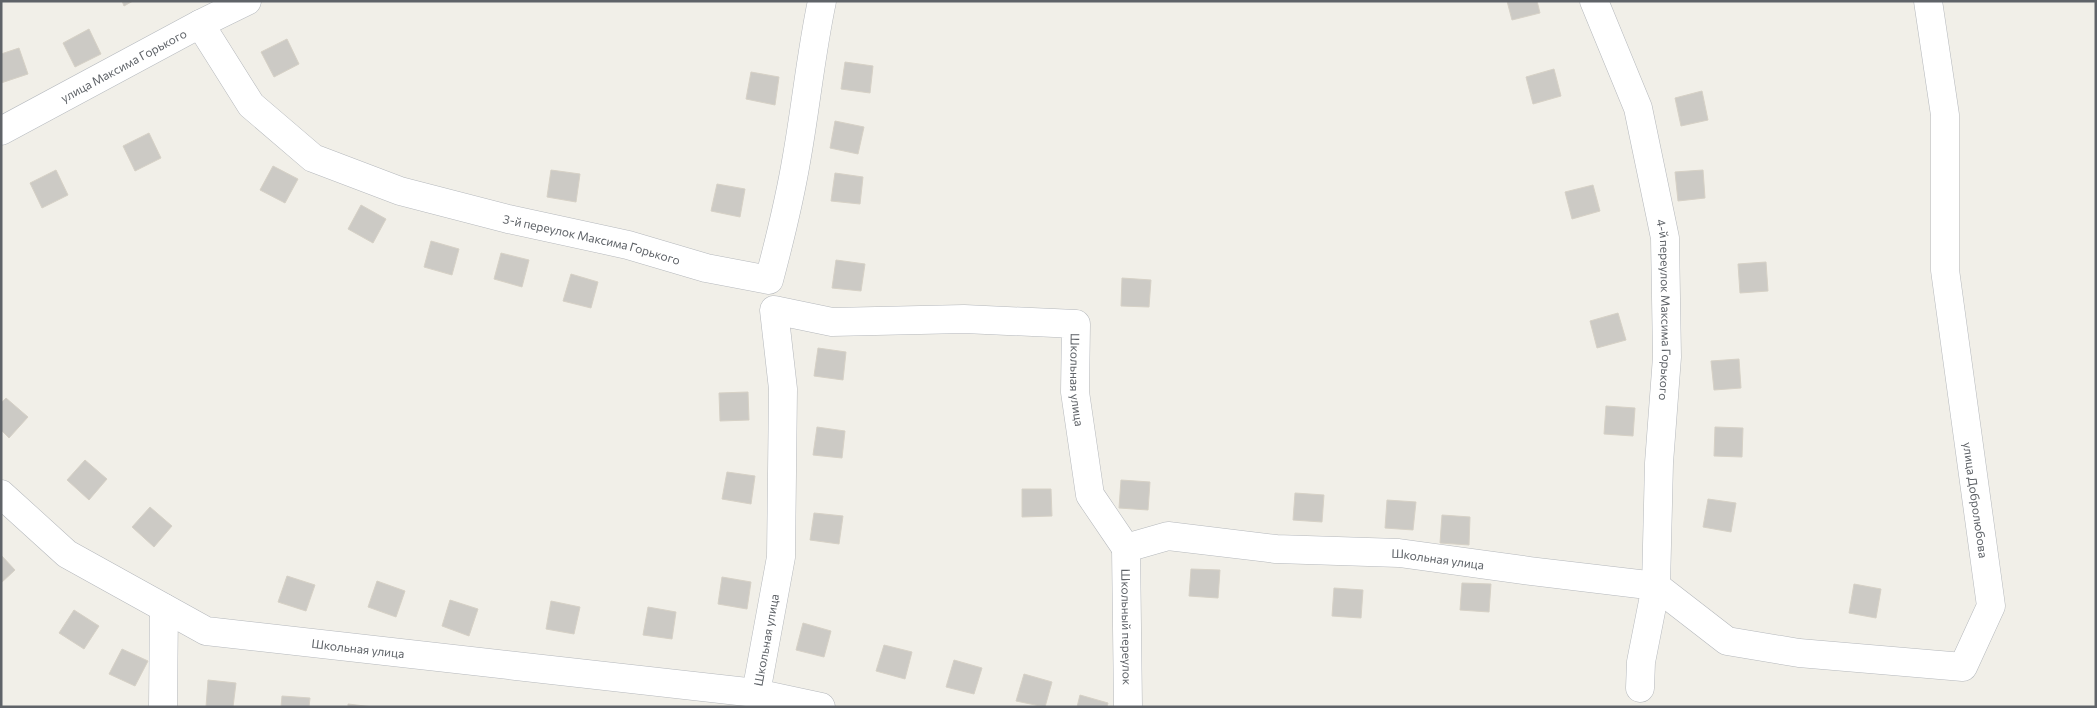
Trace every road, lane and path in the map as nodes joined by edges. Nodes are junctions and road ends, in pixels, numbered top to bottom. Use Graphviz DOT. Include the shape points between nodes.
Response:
graph roads {
  1 [pos="247,1"];
  2 [pos="822,1"];
  3 [pos="1594,1"];
  4 [pos="1928,1"];
  5 [pos="200,24"];
  6 [pos="1,131"];
  7 [pos="769,280"];
  8 [pos="774,310"];
  9 [pos="1,494"];
  10 [pos="1126,548"];
  11 [pos="1656,586"];
  12 [pos="164,608"];
  13 [pos="1640,688"];
  14 [pos="756,693"];
  15 [pos="163,707"];
  16 [pos="821,707"];
  17 [pos="1128,707"];
  1 -- 5 [label="street, улица Максима Горького"];
  2 -- 7 [label="street" via="797,156"];
  3 -- 11 [label="street, 4-й переулок Максима Горького" via="1638,108 1665,238 1667,358 1659,463"];
  4 -- 11 [label="street, улица Добролюбова" via="1945,115 1945,270 1992,606 1963,667 1800,653 1727,641"];
  5 -- 6 [label="street, улица Максима Горького"];
  5 -- 7 [label="street, 3-й переулок Максима Горького" via="251,104 313,158 400,191 628,245 706,268"];
  7 -- 8 [label="street"];
  8 -- 10 [label="street, Школьная улица" via="832,322 964,319 1076,324 1075,392 1090,495"];
  8 -- 14 [label="street, Школьная улица" via="783,389 781,557"];
  9 -- 12 [label="street, Школьная улица" via="67,554"];
  10 -- 11 [label="street, Школьная улица" via="1168,536 1276,549 1399,553"];
  10 -- 17 [label="street, Школьный переулок"];
  11 -- 13 [label="street, 4-й переулок Максима Горького" via="1641,662"];
  12 -- 14 [label="street, Школьная улица" via="206,631"];
  12 -- 15 [label="street"];
  14 -- 16 [label="street, Школьная улица"];
}
